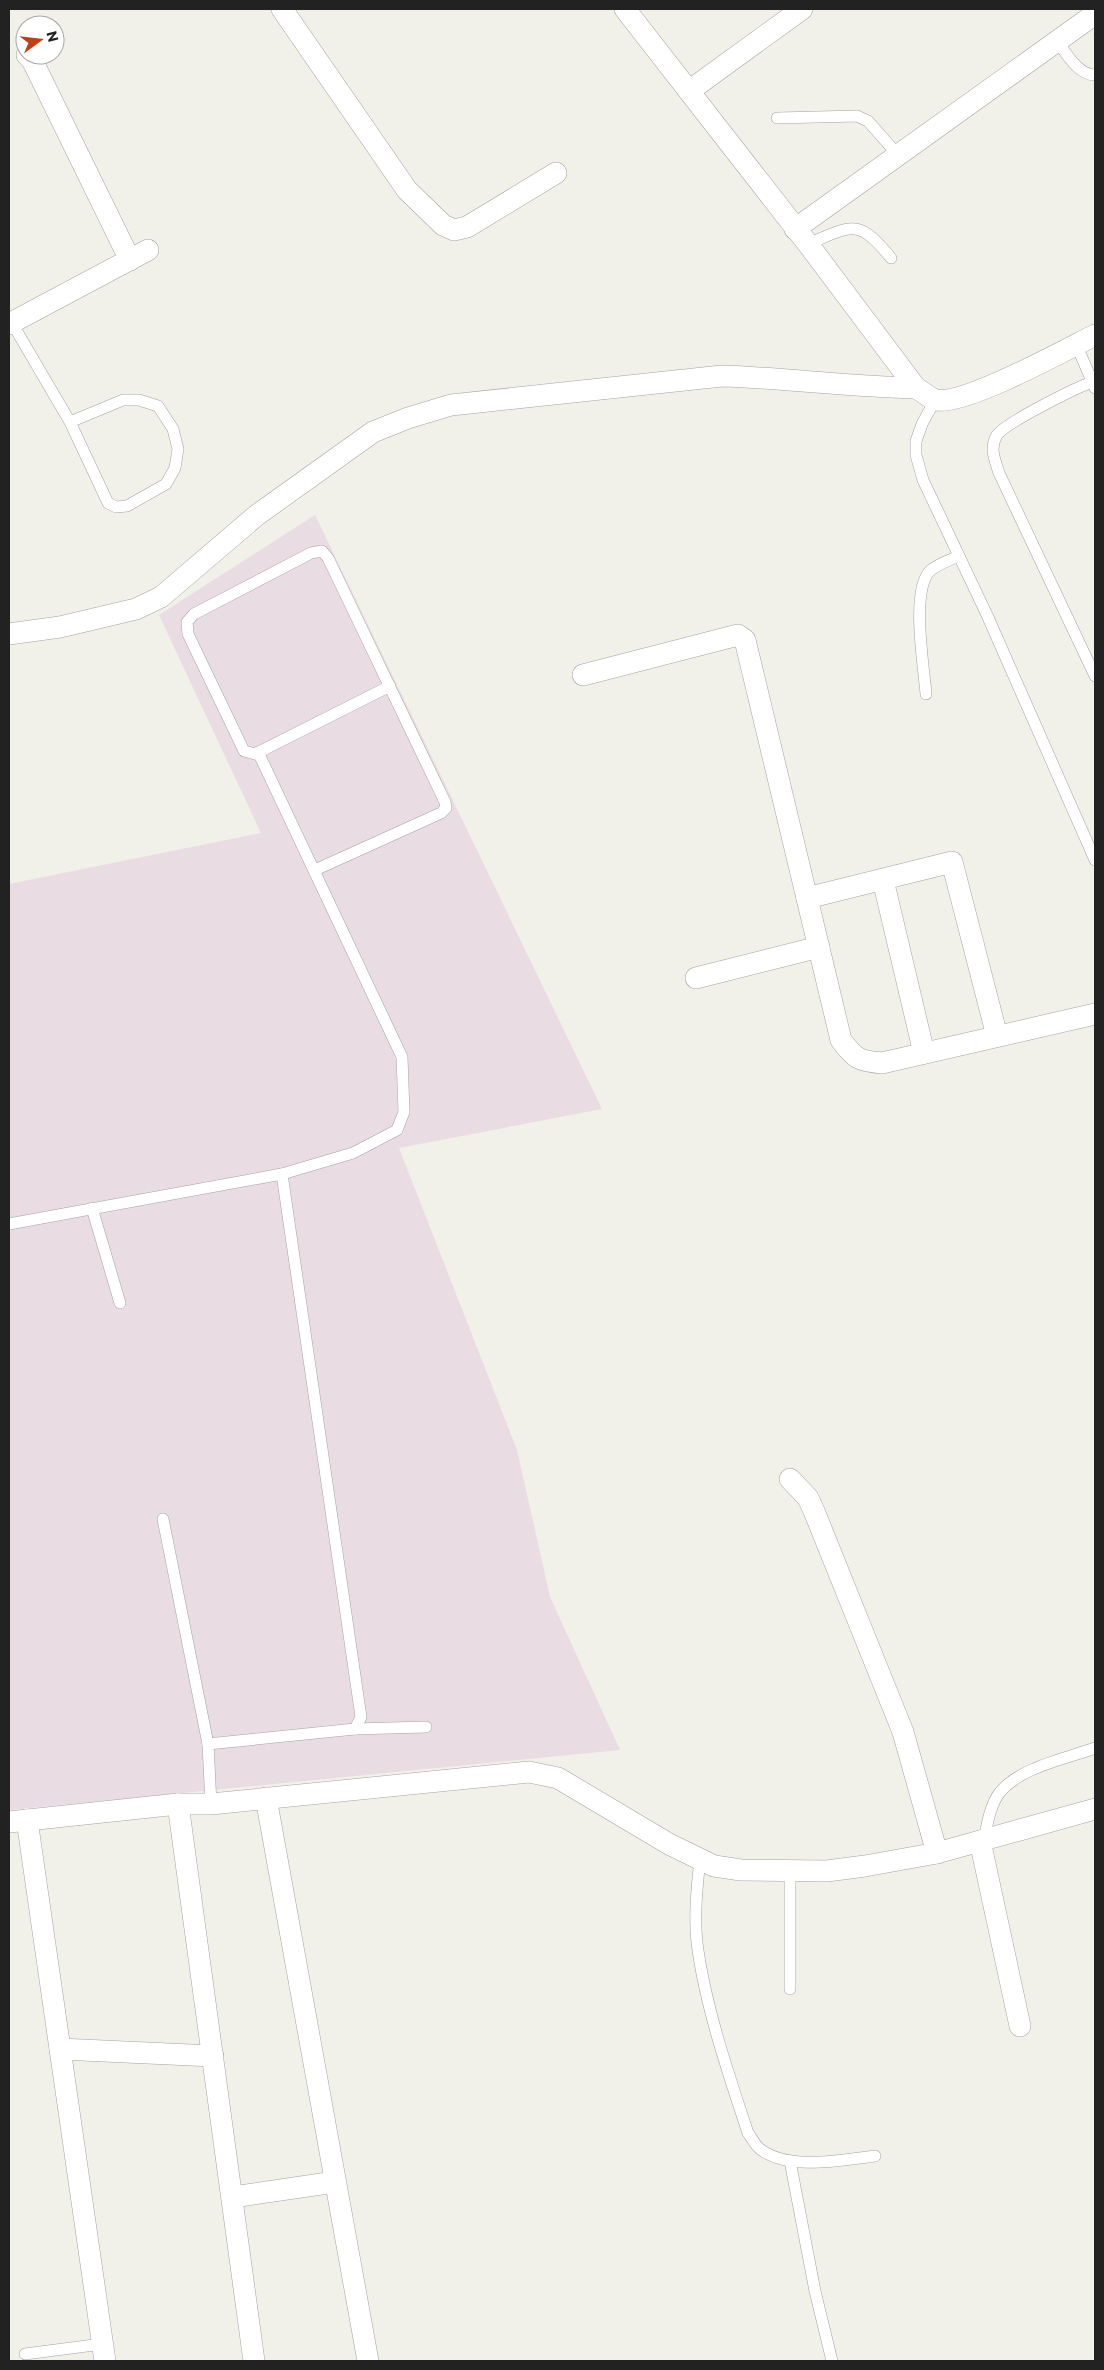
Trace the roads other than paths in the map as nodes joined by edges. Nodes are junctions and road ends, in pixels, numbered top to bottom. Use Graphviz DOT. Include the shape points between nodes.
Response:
graph roads {
  1 [pos="282,9"];
  2 [pos="625,9"];
  3 [pos="802,9"];
  4 [pos="1095,14"];
  5 [pos="1057,41"];
  6 [pos="35,65"];
  7 [pos="1095,75"];
  8 [pos="689,92"];
  9 [pos="777,118"];
  10 [pos="898,155"];
  11 [pos="556,173"];
  12 [pos="802,236"];
  13 [pos="891,258"];
  14 [pos="10,324"];
  15 [pos="1095,335"];
  16 [pos="1076,344"];
  17 [pos="1094,384"];
  18 [pos="916,388"];
  19 [pos="935,400"];
  20 [pos="70,422"];
  21 [pos="959,556"];
  22 [pos="9,634"];
  23 [pos="583,675"];
  24 [pos="1095,676"];
  25 [pos="390,686"];
  26 [pos="926,694"];
  27 [pos="258,752"];
  28 [pos="1095,860"];
  29 [pos="314,870"];
  30 [pos="883,880"];
  31 [pos="807,898"];
  32 [pos="819,947"];
  33 [pos="696,978"];
  34 [pos="1095,1014"];
  35 [pos="997,1036"];
  36 [pos="924,1053"];
  37 [pos="282,1174"];
  38 [pos="92,1208"];
  39 [pos="9,1224"];
  40 [pos="120,1303"];
  41 [pos="790,1479"];
  42 [pos="163,1519"];
  43 [pos="426,1727"];
  44 [pos="355,1729"];
  45 [pos="208,1744"];
  46 [pos="1095,1748"];
  47 [pos="266,1798"];
  48 [pos="178,1804"];
  49 [pos="211,1804"];
  50 [pos="1095,1811"];
  51 [pos="18,1821"];
  52 [pos="982,1841"];
  53 [pos="936,1853"];
  54 [pos="700,1859"];
  55 [pos="790,1870"];
  56 [pos="790,1989"];
  57 [pos="1020,2026"];
  58 [pos="60,2049"];
  59 [pos="213,2056"];
  60 [pos="874,2156"];
  61 [pos="790,2161"];
  62 [pos="335,2182"];
  63 [pos="233,2198"];
  64 [pos="104,2353"];
  65 [pos="24,2354"];
  66 [pos="254,2361"];
  67 [pos="368,2361"];
  68 [pos="832,2361"];
  1 -- 11 [label="street" via="408,190 443,225 454,230 467,227"];
  2 -- 8 [label="street"];
  3 -- 8 [label="street"];
  4 -- 5 [label="street"];
  5 -- 7 [label="lane" via="1078,68 1088,75"];
  5 -- 10 [label="street"];
  6 -- 14 [label="street" via="139,255"];
  8 -- 12 [label="street"];
  9 -- 10 [label="lane" via="857,116 868,121"];
  10 -- 12 [label="street"];
  12 -- 13 [label="lane" via="855,228 874,237"];
  12 -- 18 [label="street"];
  14 -- 20 [label="lane"];
  15 -- 16 [label="street"];
  16 -- 17 [label="lane"];
  16 -- 19 [label="street" via="971,394"];
  17 -- 24 [label="lane" via="1008,425 997,436 992,450 999,472"];
  18 -- 19 [label="street"];
  18 -- 22 [label="street" via="840,386 722,376 451,405 373,432 257,516 162,597 136,609 60,627"];
  19 -- 21 [label="lane" via="916,441 916,455 923,480"];
  20 -- 20 [label="lane" via="123,400 139,400 158,406 173,429 178,448 175,468 166,484 127,506 116,507 108,503"];
  21 -- 26 [label="lane" via="931,570 922,584 919,604"];
  21 -- 28 [label="lane"];
  23 -- 31 [label="street" via="738,635 744,640"];
  25 -- 27 [label="lane"];
  25 -- 27 [label="lane" via="328,558 322,551 311,553 194,614 186,622 188,634 244,751 249,754"];
  25 -- 29 [label="lane" via="446,808"];
  27 -- 29 [label="lane"];
  29 -- 37 [label="lane" via="402,1057 404,1112 397,1130 353,1153"];
  30 -- 31 [label="street"];
  30 -- 35 [label="street" via="952,862"];
  30 -- 36 [label="street"];
  31 -- 32 [label="street"];
  32 -- 33 [label="street"];
  32 -- 36 [label="street" via="841,1040 851,1054 862,1061 882,1063"];
  34 -- 35 [label="street"];
  35 -- 36 [label="street"];
  37 -- 38 [label="lane"];
  37 -- 44 [label="lane" via="361,1708"];
  38 -- 39 [label="lane"];
  38 -- 40 [label="lane"];
  41 -- 53 [label="street" via="808,1498 814,1510 903,1732"];
  42 -- 45 [label="lane"];
  43 -- 44 [label="lane"];
  44 -- 45 [label="lane"];
  45 -- 49 [label="lane"];
  46 -- 52 [label="lane" via="1022,1774 999,1793"];
  47 -- 49 [label="street"];
  47 -- 54 [label="street" via="528,1772 558,1778"];
  47 -- 62 [label="street"];
  48 -- 49 [label="street"];
  48 -- 51 [label="street"];
  48 -- 59 [label="street"];
  50 -- 52 [label="street"];
  51 -- 58 [label="street"];
  52 -- 53 [label="street"];
  52 -- 57 [label="street"];
  53 -- 55 [label="street" via="837,1870"];
  54 -- 55 [label="street" via="714,1866 742,1870"];
  54 -- 61 [label="lane" via="695,1899 697,1943 733,2088 748,2133 759,2148 776,2158"];
  55 -- 56 [label="lane"];
  58 -- 59 [label="street"];
  58 -- 64 [label="street"];
  59 -- 63 [label="street"];
  60 -- 61 [label="lane" via="824,2162"];
  61 -- 68 [label="lane"];
  62 -- 63 [label="street"];
  62 -- 67 [label="street"];
  63 -- 66 [label="street"];
  64 -- 65 [label="lane"];
}
